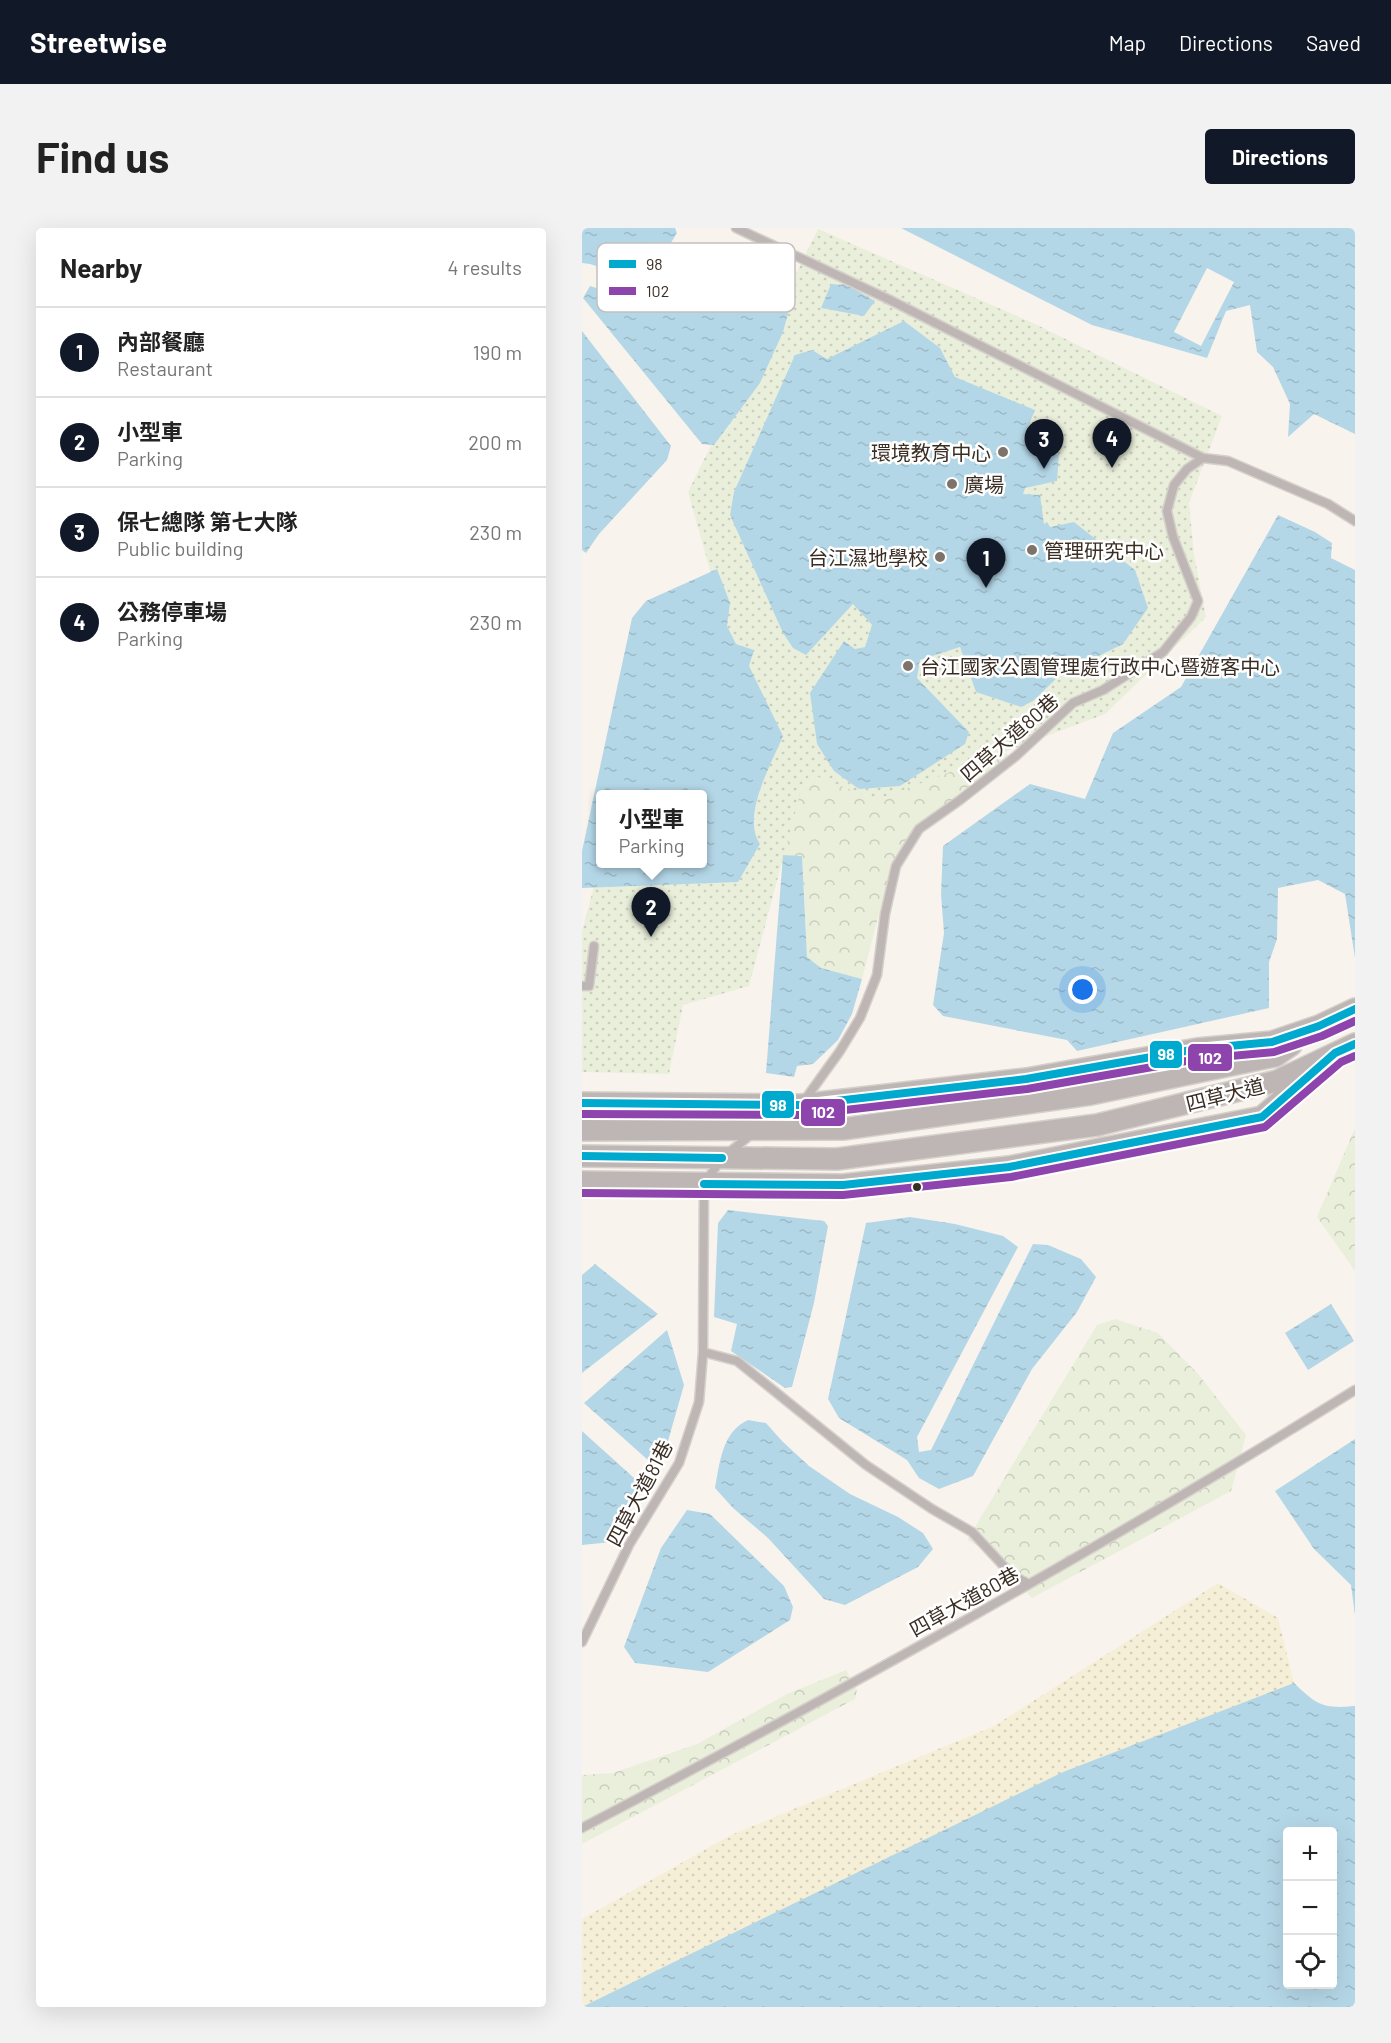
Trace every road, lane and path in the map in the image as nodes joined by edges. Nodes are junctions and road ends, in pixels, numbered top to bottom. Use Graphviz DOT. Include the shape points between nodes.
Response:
graph roads {
  1 [pos="736,228"];
  2 [pos="768,243"];
  3 [pos="795,256"];
  4 [pos="1203,458"];
  5 [pos="1355,521"];
  6 [pos="594,946"];
  7 [pos="582,987"];
  8 [pos="1355,1009"];
  9 [pos="1319,1026"];
  10 [pos="1355,1044"];
  11 [pos="1335,1053"];
  12 [pos="582,1103"];
  13 [pos="801,1105"];
  14 [pos="758,1129"];
  15 [pos="582,1130"];
  16 [pos="582,1156"];
  17 [pos="722,1158"];
  18 [pos="582,1182"];
  19 [pos="704,1185"];
  20 [pos="703,1352"];
  21 [pos="1355,1390"];
  22 [pos="1029,1584"];
  23 [pos="582,1642"];
  24 [pos="582,1828"];
  1 -- 2 [label="lane"];
  3 -- 4 [label="lane"];
  4 -- 5 [label="lane" via="1228,461 1328,504"];
  4 -- 13 [label="lane, 四草大道80巷" via="1174,485 1167,511 1198,601 1191,617 1163,652 1073,704 1016,756 919,830 896,866 885,914 878,975 860,1018"];
  6 -- 7 [label="lane" via="590,986"];
  8 -- 9 [label="street"];
  9 -- 13 [label="street" via="1272,1042 1197,1049 1026,1079"];
  9 -- 14 [label="street, 四草大道" via="1275,1056 1091,1094 843,1129"];
  10 -- 11 [label="street"];
  11 -- 17 [label="street, 四草大道" via="1277,1081 1097,1125 837,1159"];
  11 -- 19 [label="street, 四草大道" via="1262,1117 1009,1167 843,1185"];
  12 -- 13 [label="street"];
  13 -- 14 [label="lane, 四草大道80巷"];
  14 -- 15 [label="street, 四草大道"];
  14 -- 17 [label="lane, 四草大道80巷"];
  16 -- 17 [label="street, 四草大道"];
  17 -- 19 [label="lane, 四草大道80巷"];
  18 -- 19 [label="street, 四草大道"];
  19 -- 20 [label="lane, 四草大道81巷"];
  20 -- 22 [label="lane" via="737,1361 866,1465 972,1532 1012,1575"];
  20 -- 23 [label="lane, 四草大道81巷" via="699,1402 679,1463 628,1545"];
  21 -- 22 [label="lane, 四草大道80巷"];
  22 -- 24 [label="lane, 四草大道80巷" via="757,1736"];
}
